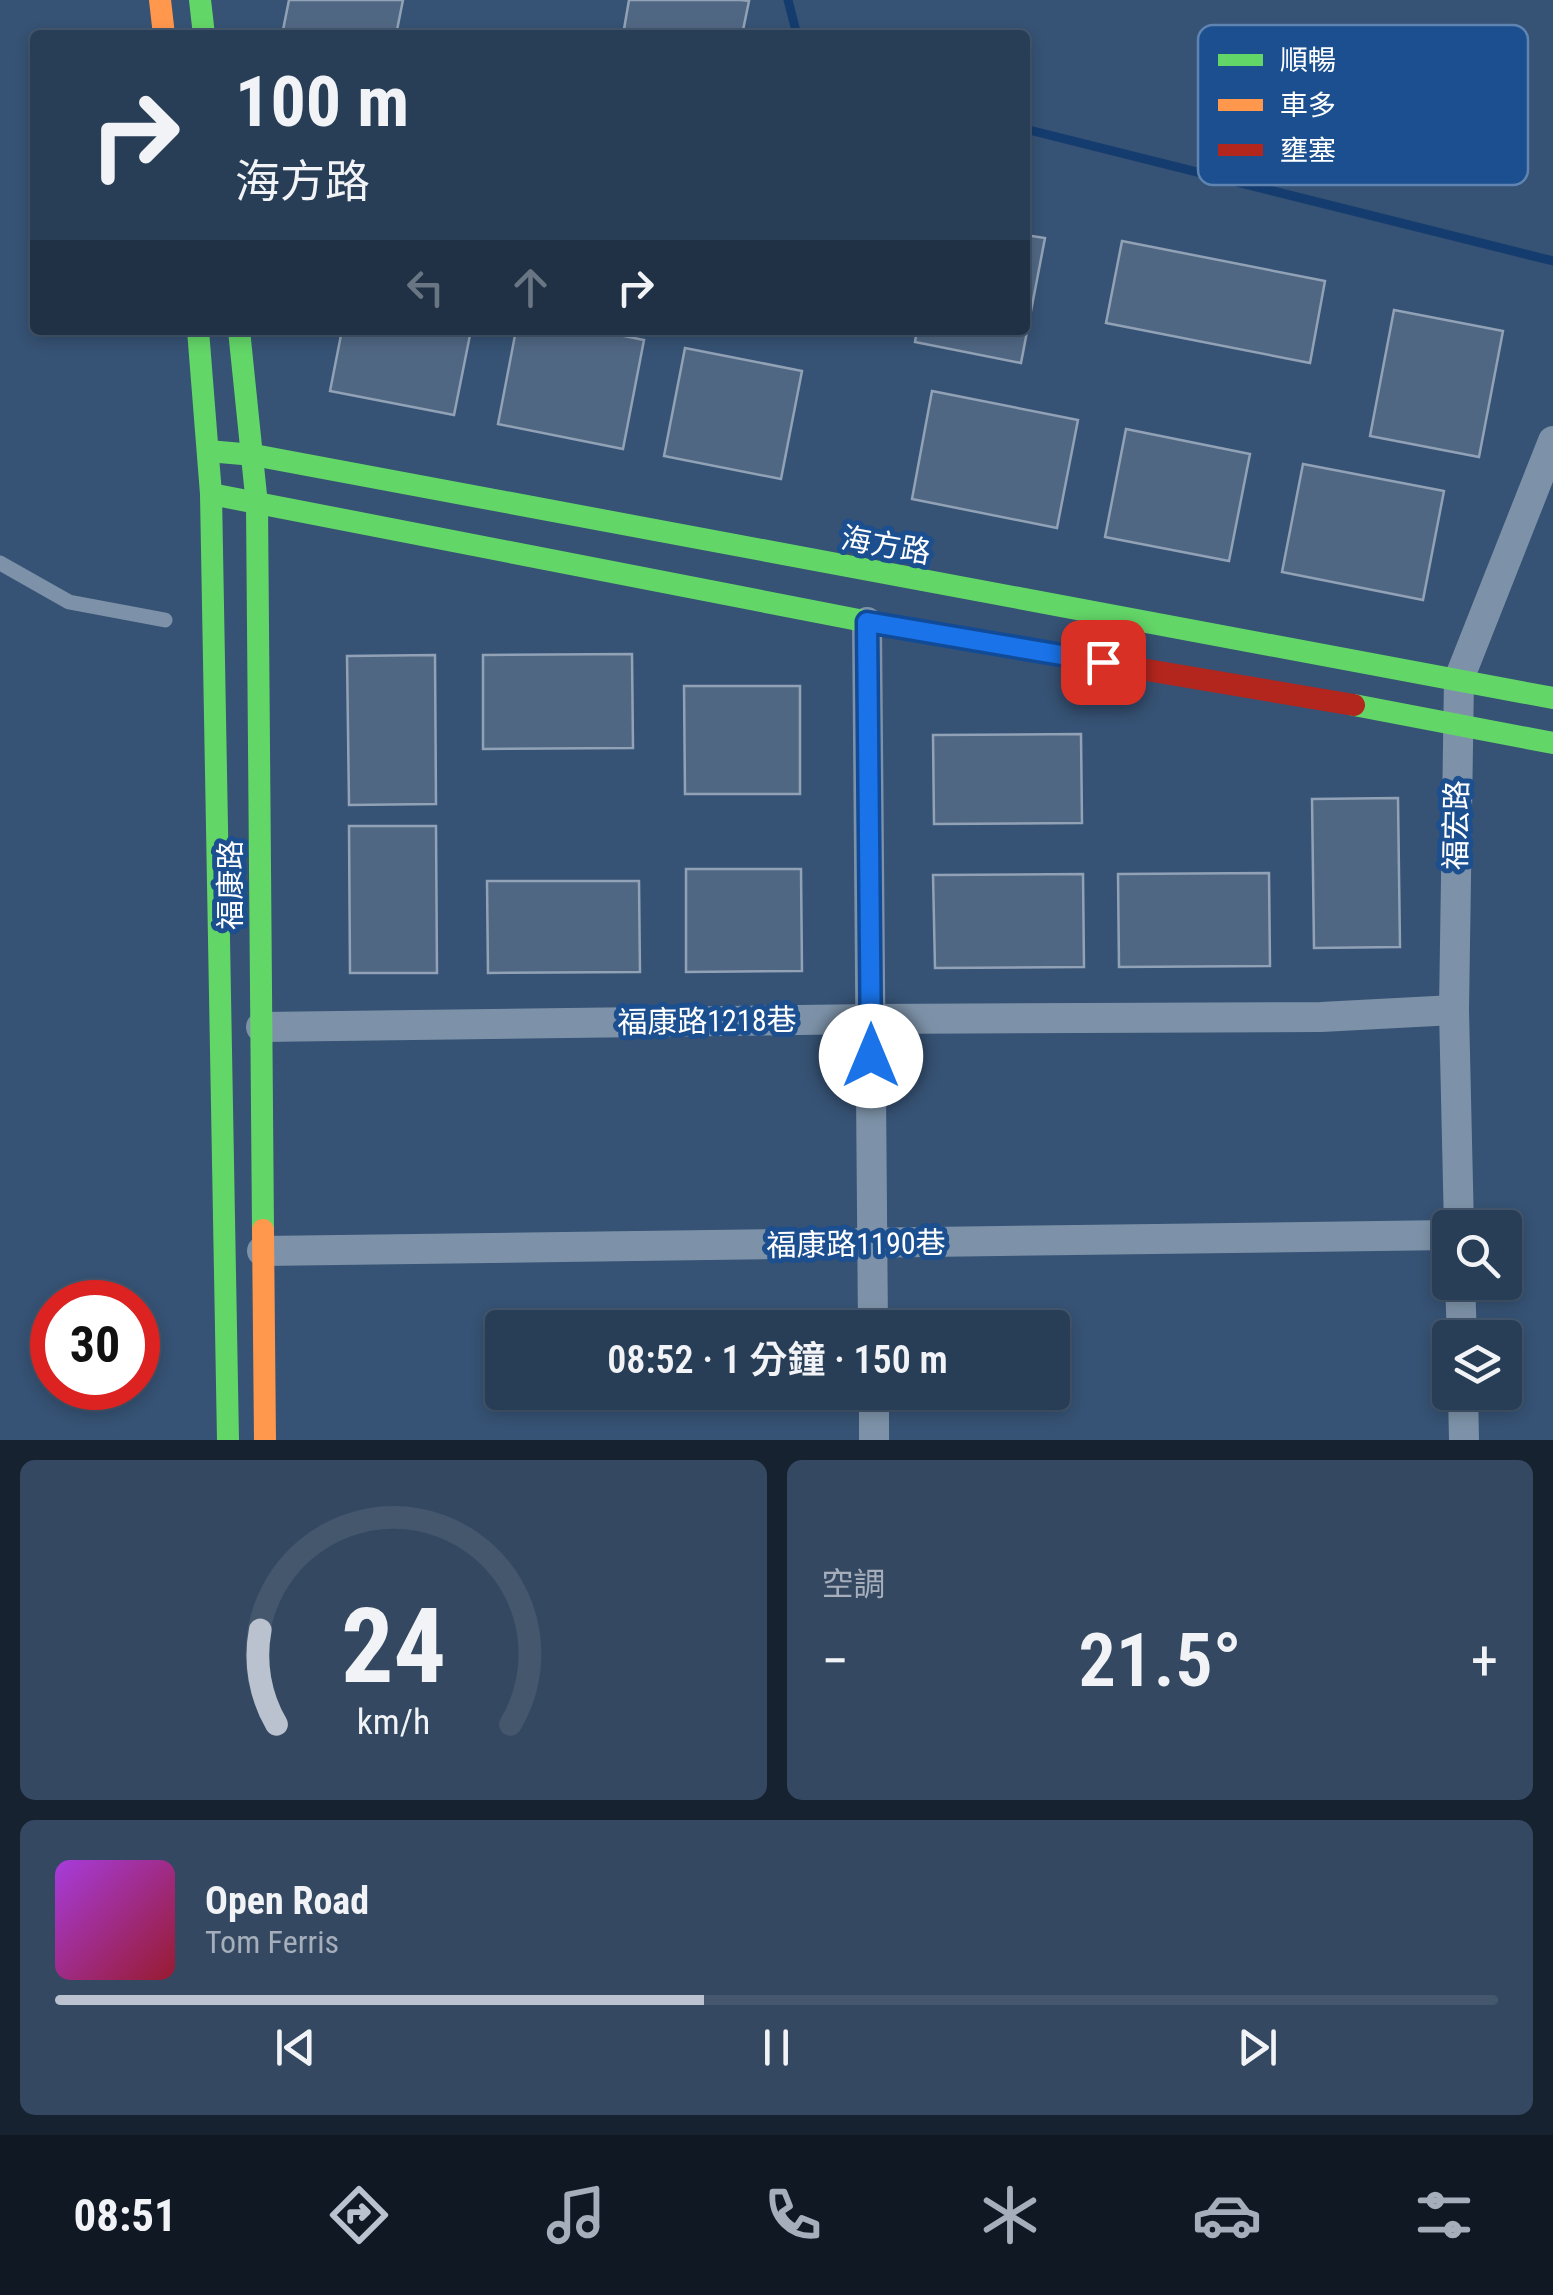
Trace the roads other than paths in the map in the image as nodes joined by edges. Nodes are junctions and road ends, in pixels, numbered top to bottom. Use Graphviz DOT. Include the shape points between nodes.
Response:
graph roads {
  1 [pos="160,0"];
  2 [pos="200,0"];
  3 [pos="163,30"];
  4 [pos="203,30"];
  5 [pos="198,335"];
  6 [pos="241,335"];
  7 [pos="1553,441"];
  8 [pos="208,451"];
  9 [pos="254,455"];
  10 [pos="210,494"];
  11 [pos="257,505"];
  12 [pos="0,563"];
  13 [pos="165,620"];
  14 [pos="867,622"];
  15 [pos="1459,679"];
  16 [pos="1553,698"];
  17 [pos="1457,723"];
  18 [pos="1553,743"];
  19 [pos="1454,1010"];
  20 [pos="871,1018"];
  21 [pos="261,1028"];
  22 [pos="1459,1210"];
  23 [pos="1432,1235"];
  24 [pos="872,1244"];
  25 [pos="262,1251"];
  26 [pos="873,1310"];
  27 [pos="874,1410"];
  28 [pos="1463,1410"];
  29 [pos="228,1440"];
  30 [pos="265,1440"];
  31 [pos="874,1440"];
  32 [pos="1464,1440"];
  1 -- 3 [label="street"];
  2 -- 4 [label="street"];
  5 -- 8 [label="street, 福康路"];
  6 -- 9 [label="street, 福康路"];
  7 -- 15 [label="street, 福宏路"];
  8 -- 9 [label="street, 海方路"];
  8 -- 10 [label="street, 福康路"];
  9 -- 11 [label="street, 福康路"];
  9 -- 15 [label="street, 海方路"];
  10 -- 11 [label="street"];
  10 -- 29 [label="street, 福康路"];
  11 -- 14 [label="street"];
  11 -- 21 [label="street, 福康路"];
  12 -- 13 [label="lane" via="69,602"];
  14 -- 17 [label="street"];
  14 -- 20 [label="street"];
  15 -- 16 [label="street, 海方路"];
  15 -- 17 [label="street, 福宏路"];
  17 -- 18 [label="street"];
  17 -- 19 [label="street, 福宏路"];
  19 -- 20 [label="street, 福康路1218巷"];
  19 -- 22 [label="street, 福宏路"];
  20 -- 21 [label="street, 福康路1218巷"];
  20 -- 24 [label="street"];
  21 -- 25 [label="street, 福康路"];
  23 -- 24 [label="street, 福康路1190巷"];
  24 -- 25 [label="street, 福康路1190巷"];
  24 -- 26 [label="street"];
  25 -- 30 [label="street, 福康路"];
  27 -- 31 [label="street"];
  28 -- 32 [label="street"];
}
